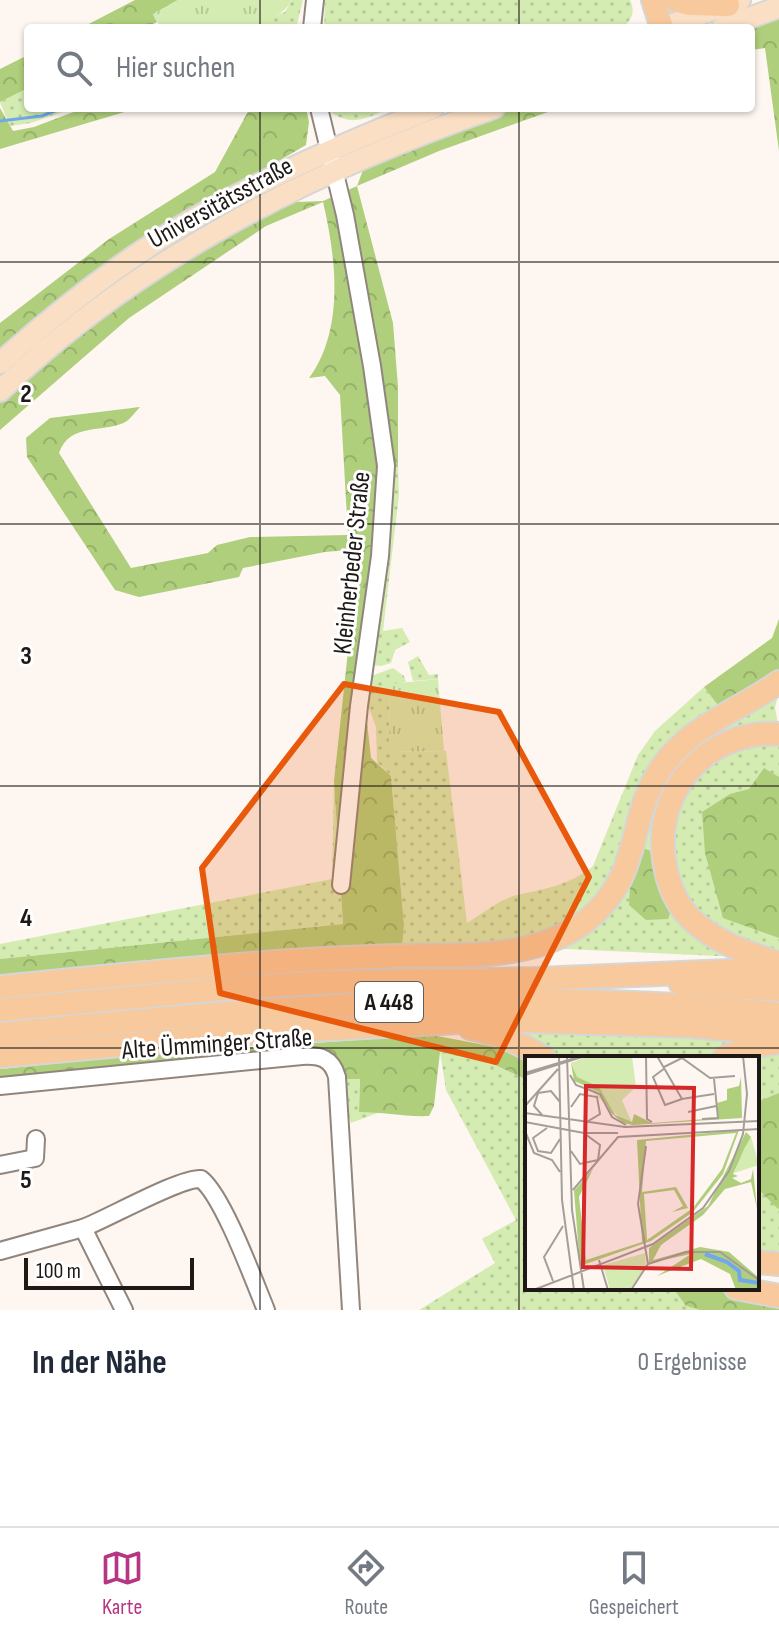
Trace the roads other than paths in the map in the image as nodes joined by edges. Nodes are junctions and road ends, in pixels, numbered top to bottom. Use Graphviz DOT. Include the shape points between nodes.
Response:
graph roads {
  1 [pos="315,0"];
  2 [pos="638,0"];
  3 [pos="653,0"];
  4 [pos="676,0"];
  5 [pos="734,2"];
  6 [pos="779,7"];
  7 [pos="312,24"];
  8 [pos="645,24"];
  9 [pos="661,24"];
  10 [pos="673,24"];
  11 [pos="733,24"];
  12 [pos="320,112"];
  13 [pos="425,112"];
  14 [pos="483,112"];
  15 [pos="332,160"];
  16 [pos="0,363"];
  17 [pos="0,391"];
  18 [pos="779,682"];
  19 [pos="779,734"];
  20 [pos="341,885"];
  21 [pos="779,966"];
  22 [pos="538,979"];
  23 [pos="0,987"];
  24 [pos="779,990"];
  25 [pos="0,1010"];
  26 [pos="779,1014"];
  27 [pos="445,1023"];
  28 [pos="0,1034"];
  29 [pos="779,1034"];
  30 [pos="779,1042"];
  31 [pos="0,1056"];
  32 [pos="541,1056"];
  33 [pos="729,1056"];
  34 [pos="0,1086"];
  35 [pos="36,1139"];
  36 [pos="0,1165"];
  37 [pos="83,1228"];
  38 [pos="0,1251"];
  39 [pos="759,1262"];
  40 [pos="779,1264"];
  41 [pos="747,1290"];
  42 [pos="779,1296"];
  43 [pos="124,1310"];
  44 [pos="266,1310"];
  45 [pos="351,1310"];
  1 -- 7 [label="street"];
  2 -- 8 [label="highway"];
  3 -- 9 [label="highway"];
  4 -- 5 [label="highway"];
  5 -- 10 [label="main road"];
  6 -- 11 [label="main road"];
  12 -- 15 [label="street, Kleinherbeder Straße"];
  13 -- 15 [label="main road, Universitätsstraße"];
  14 -- 15 [label="main road, Universitätsstraße"];
  15 -- 16 [label="main road, Universitätsstraße" via="193,219 129,260"];
  15 -- 17 [label="main road, Universitätsstraße" via="177,253 87,315"];
  15 -- 20 [label="street, Kleinherbeder Straße" via="386,466"];
  18 -- 23 [label="highway" via="713,721 672,754 645,800 630,859 610,897 582,924 539,943 464,955 308,960"];
  19 -- 21 [label="highway" via="744,737 704,756 665,809 662,846 671,888 689,917 703,930"];
  21 -- 22 [label="highway"];
  22 -- 24 [label="highway, A 448"];
  22 -- 25 [label="highway, A 448" via="231,988"];
  26 -- 28 [label="highway, A 448" via="451,1000 265,1009"];
  27 -- 29 [label="highway" via="585,1022"];
  27 -- 31 [label="highway" via="252,1033"];
  27 -- 32 [label="highway" via="489,1032"];
  30 -- 33 [label="highway"];
  34 -- 45 [label="street, Alte Ümminger Straße" via="325,1058 337,1077"];
  35 -- 36 [label="street" via="35,1158"];
  37 -- 38 [label="street"];
  37 -- 43 [label="street"];
  37 -- 44 [label="street" via="183,1181 201,1179 229,1225"];
  39 -- 40 [label="highway"];
  41 -- 42 [label="highway"];
}
